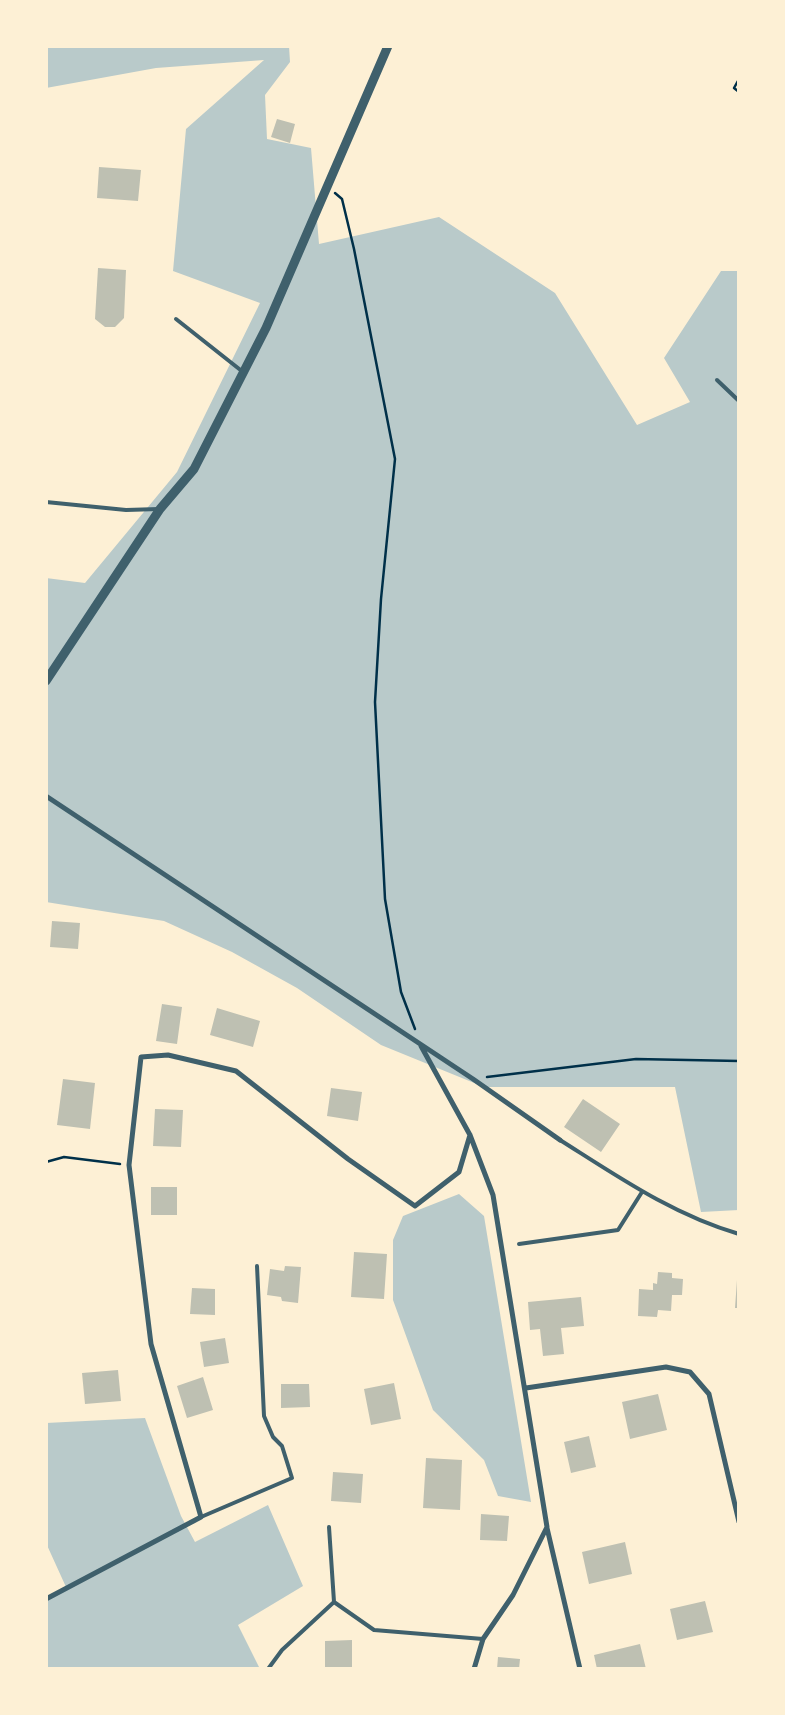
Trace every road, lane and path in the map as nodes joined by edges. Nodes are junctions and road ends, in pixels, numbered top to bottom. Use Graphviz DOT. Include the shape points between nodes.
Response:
graph roads {
  1 [pos="388,46"];
  2 [pos="739,79"];
  3 [pos="739,92"];
  4 [pos="329,187"];
  5 [pos="176,319"];
  6 [pos="243,372"];
  7 [pos="717,380"];
  8 [pos="739,401"];
  9 [pos="46,502"];
  10 [pos="160,509"];
  11 [pos="46,681"];
  12 [pos="46,796"];
  13 [pos="421,1046"];
  14 [pos="739,1061"];
  15 [pos="473,1079"];
  16 [pos="470,1135"];
  17 [pos="560,1140"];
  18 [pos="46,1162"];
  19 [pos="129,1165"];
  20 [pos="642,1192"];
  21 [pos="739,1234"];
  22 [pos="519,1244"];
  23 [pos="257,1266"];
  24 [pos="526,1388"];
  25 [pos="201,1517"];
  26 [pos="739,1522"];
  27 [pos="329,1527"];
  28 [pos="547,1527"];
  29 [pos="46,1599"];
  30 [pos="334,1602"];
  31 [pos="483,1639"];
  32 [pos="268,1669"];
  33 [pos="474,1669"];
  34 [pos="580,1669"];
  1 -- 4 [label="street"];
  2 -- 3 [label="path" via="734,88"];
  4 -- 6 [label="street"];
  4 -- 13 [label="path" via="342,199 395,458 375,702 385,899 401,992"];
  5 -- 6 [label="lane"];
  6 -- 10 [label="street" via="194,469"];
  7 -- 8 [label="lane"];
  9 -- 10 [label="lane" via="126,510"];
  10 -- 11 [label="street"];
  12 -- 13 [label="street"];
  13 -- 15 [label="street"];
  13 -- 16 [label="street"];
  14 -- 15 [label="path" via="636,1059"];
  15 -- 17 [label="street"];
  16 -- 19 [label="street" via="459,1172 415,1206 348,1159 236,1071 168,1055 142,1057"];
  16 -- 24 [label="street" via="493,1195"];
  17 -- 20 [label="lane"];
  18 -- 19 [label="path" via="64,1157"];
  19 -- 25 [label="street" via="151,1344"];
  20 -- 21 [label="lane" via="711,1226"];
  20 -- 22 [label="lane" via="618,1230"];
  23 -- 25 [label="lane" via="264,1416 273,1437 282,1446 292,1478"];
  24 -- 26 [label="street" via="666,1367 690,1372 709,1394"];
  24 -- 28 [label="street"];
  25 -- 29 [label="street"];
  27 -- 30 [label="lane"];
  28 -- 31 [label="street" via="513,1595"];
  28 -- 34 [label="street"];
  30 -- 31 [label="lane" via="374,1630"];
  30 -- 32 [label="lane" via="282,1650"];
  31 -- 33 [label="street"];
}
